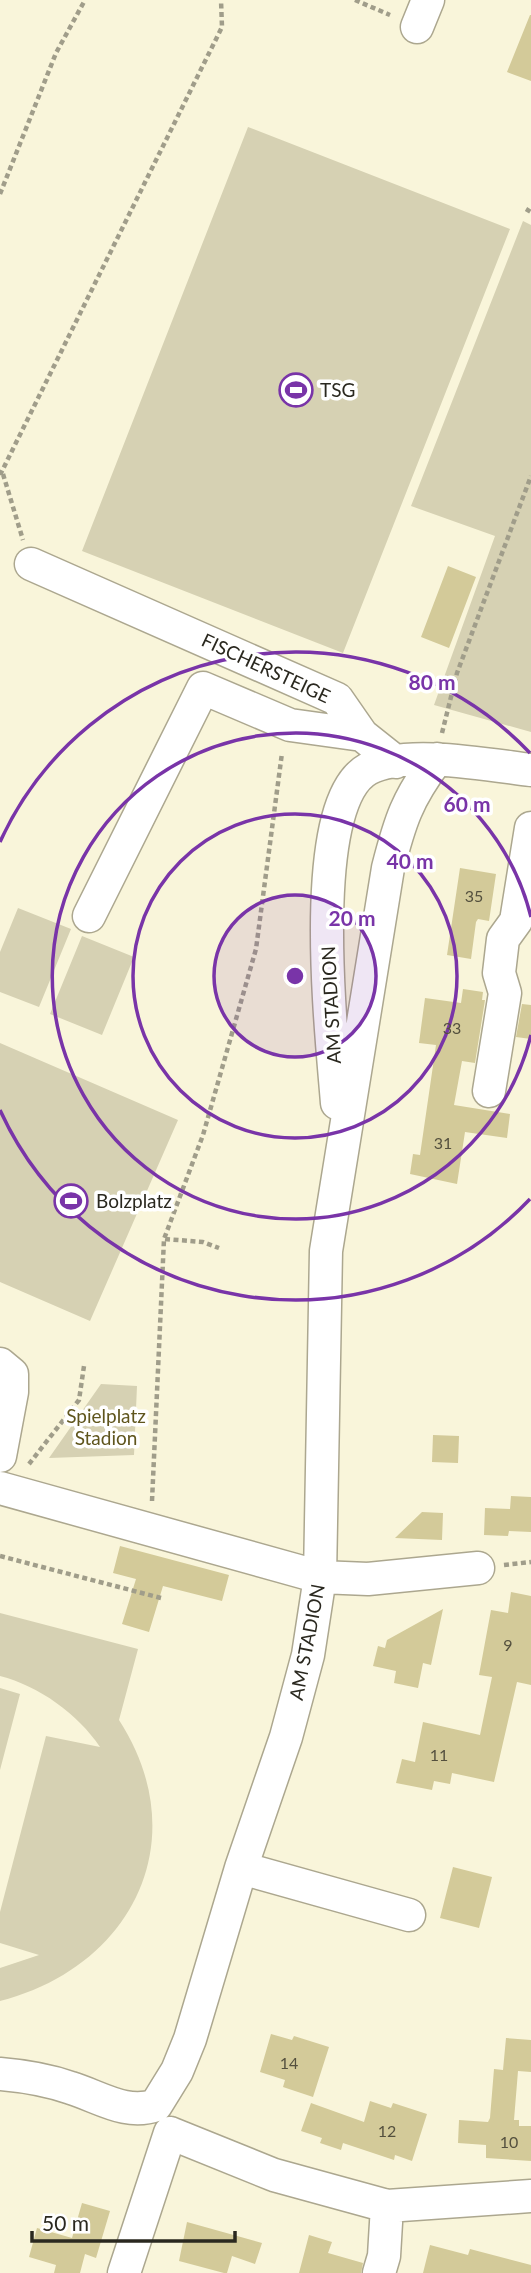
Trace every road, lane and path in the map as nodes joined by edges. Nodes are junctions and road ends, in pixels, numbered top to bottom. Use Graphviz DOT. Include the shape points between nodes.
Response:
graph roads {
  1 [pos="85,0"];
  2 [pos="221,0"];
  3 [pos="355,0"];
  4 [pos="422,13"];
  5 [pos="0,194"];
  6 [pos="1,474"];
  7 [pos="531,476"];
  8 [pos="31,564"];
  9 [pos="289,725"];
  10 [pos="362,735"];
  11 [pos="437,759"];
  12 [pos="397,762"];
  13 [pos="531,770"];
  14 [pos="531,828"];
  15 [pos="89,916"];
  16 [pos="489,1091"];
  17 [pos="341,1157"];
  18 [pos="164,1239"];
  19 [pos="219,1248"];
  20 [pos="0,1364"];
  21 [pos="84,1366"];
  22 [pos="0,1456"];
  23 [pos="4,1489"];
  24 [pos="150,1530"];
  25 [pos="0,1556"];
  26 [pos="478,1568"];
  27 [pos="320,1577"];
  28 [pos="161,1598"];
  29 [pos="241,1868"];
  30 [pos="408,1916"];
  31 [pos="0,2074"];
  32 [pos="156,2105"];
  33 [pos="170,2133"];
  34 [pos="531,2196"];
  35 [pos="387,2206"];
  36 [pos="124,2273"];
  37 [pos="379,2273"];
  1 -- 5 [label="path" via="56,53"];
  2 -- 6 [label="path" via="222,27"];
  3 -- 4 [label="path"];
  6 -- 8 [label="path"];
  7 -- 11 [label="path" via="457,673"];
  8 -- 10 [label="street, FISCHERSTEIGE" via="337,699"];
  9 -- 10 [label="street"];
  9 -- 15 [label="street" via="203,688"];
  9 -- 18 [label="path" via="257,949 203,1135"];
  10 -- 12 [label="street, FISCHERSTEIGE"];
  11 -- 12 [label="street"];
  11 -- 13 [label="street"];
  11 -- 17 [label="street, AM STADION" via="413,791 399,823"];
  12 -- 17 [label="street, AM STADION" via="369,768 352,782 332,836 327,979"];
  14 -- 16 [label="street" via="516,920 503,939 499,973 505,993"];
  17 -- 27 [label="street, AM STADION" via="326,1251"];
  18 -- 19 [label="path"];
  18 -- 24 [label="path"];
  20 -- 22 [label="street" via="12,1374 12,1392"];
  21 -- 23 [label="path" via="79,1400"];
  23 -- 24 [label="street"];
  24 -- 27 [label="street"];
  25 -- 28 [label="path"];
  26 -- 27 [label="street" via="368,1579"];
  27 -- 29 [label="street, AM STADION" via="302,1678"];
  29 -- 30 [label="street"];
  29 -- 32 [label="street, AM STADION" via="190,2039"];
  31 -- 32 [label="street" via="48,2082 129,2109"];
  32 -- 33 [label="street"];
  33 -- 35 [label="street" via="274,2175"];
  33 -- 36 [label="street"];
  34 -- 35 [label="street"];
  35 -- 37 [label="street"];
}
